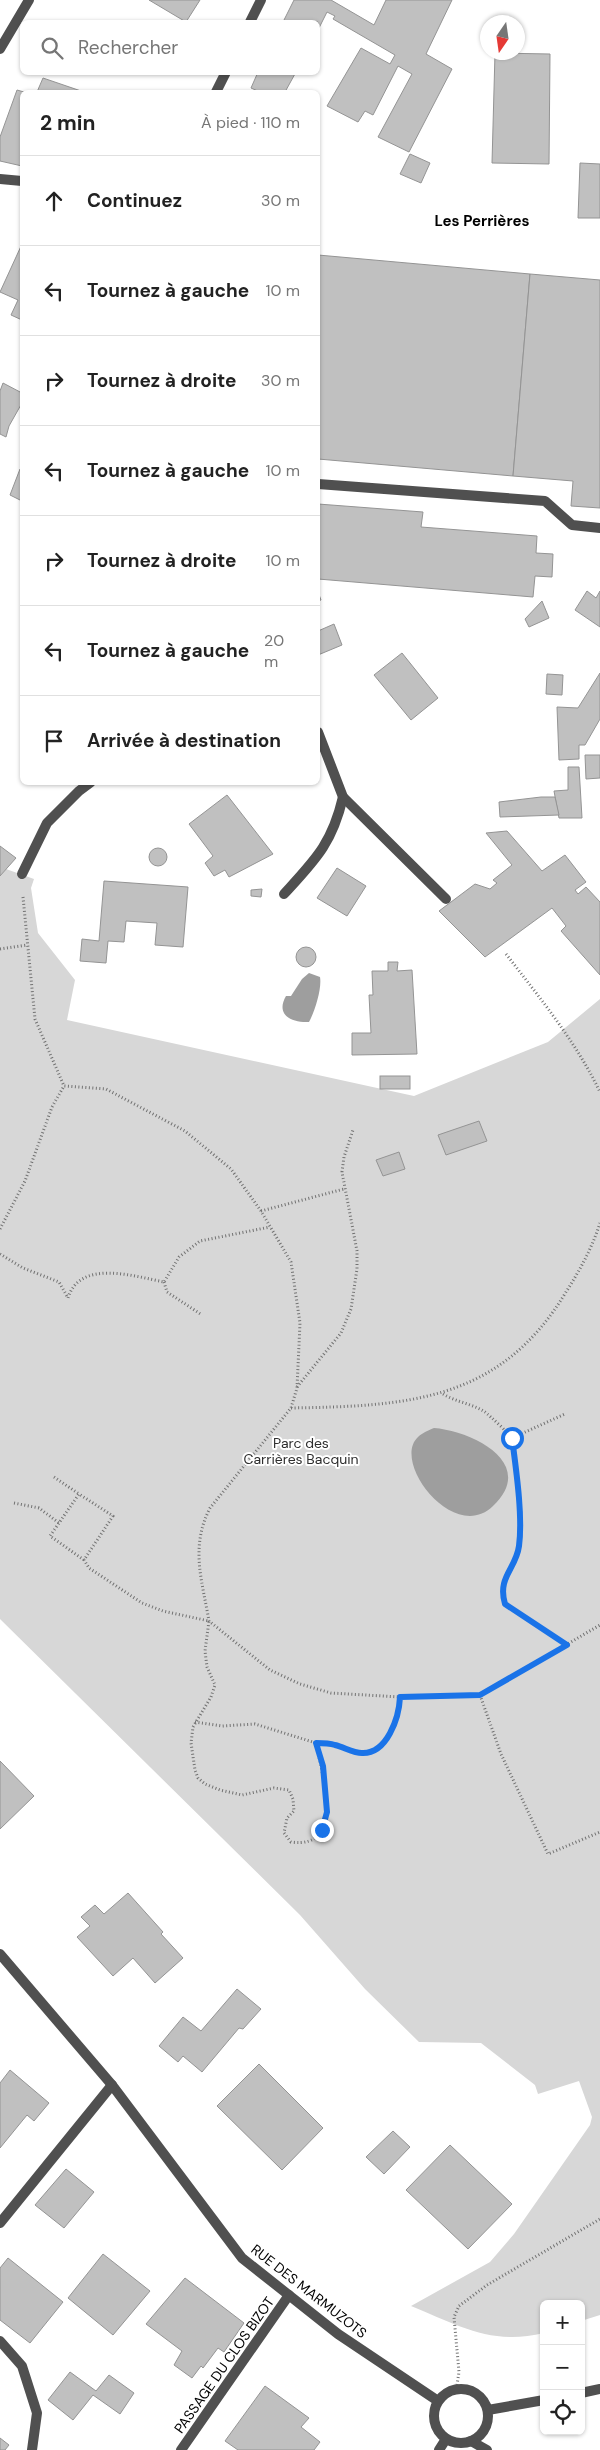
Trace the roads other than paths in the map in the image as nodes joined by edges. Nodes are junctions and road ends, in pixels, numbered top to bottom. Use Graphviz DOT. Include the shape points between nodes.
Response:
graph roads {
  1 [pos="29,0"];
  2 [pos="261,0"];
  3 [pos="251,20"];
  4 [pos="0,49"];
  5 [pos="224,75"];
  6 [pos="217,90"];
  7 [pos="0,178"];
  8 [pos="20,181"];
  9 [pos="320,484"];
  10 [pos="600,528"];
  11 [pos="320,737"];
  12 [pos="87,785"];
  13 [pos="343,797"];
  14 [pos="22,874"];
  15 [pos="284,894"];
  16 [pos="446,899"];
  17 [pos="0,1954"];
  18 [pos="112,2085"];
  19 [pos="0,2223"];
  20 [pos="289,2295"];
  21 [pos="0,2341"];
  22 [pos="600,2389"];
  23 [pos="585,2392"];
  24 [pos="438,2401"];
  25 [pos="540,2401"];
  26 [pos="488,2410"];
  27 [pos="446,2439"];
  28 [pos="471,2441"];
  29 [pos="32,2450"];
  30 [pos="181,2450"];
  31 [pos="439,2450"];
  32 [pos="487,2450"];
  1 -- 4 [label="street"];
  2 -- 3 [label="street"];
  5 -- 6 [label="street"];
  7 -- 8 [label="street"];
  9 -- 10 [label="street" via="545,501 572,525"];
  11 -- 13 [label="street"];
  12 -- 14 [label="street" via="47,823"];
  13 -- 15 [label="street" via="336,825 317,858"];
  13 -- 16 [label="street"];
  17 -- 18 [label="street, RUE DES MARMUZOTS"];
  18 -- 19 [label="street"];
  18 -- 20 [label="street, RUE DES MARMUZOTS" via="242,2258"];
  20 -- 24 [label="street, RUE DES MARMUZOTS" via="338,2334"];
  20 -- 30 [label="street, PASSAGE DU CLOS BIZOT"];
  21 -- 29 [label="street" via="22,2366 38,2413"];
  22 -- 23 [label="street"];
  24 -- 26 [label="street" via="457,2389 473,2391"];
  24 -- 27 [label="street" via="436,2425"];
  25 -- 26 [label="street"];
  26 -- 28 [label="street" via="483,2432"];
  27 -- 28 [label="street" via="462,2443"];
  27 -- 31 [label="street"];
  28 -- 32 [label="street"];
}
